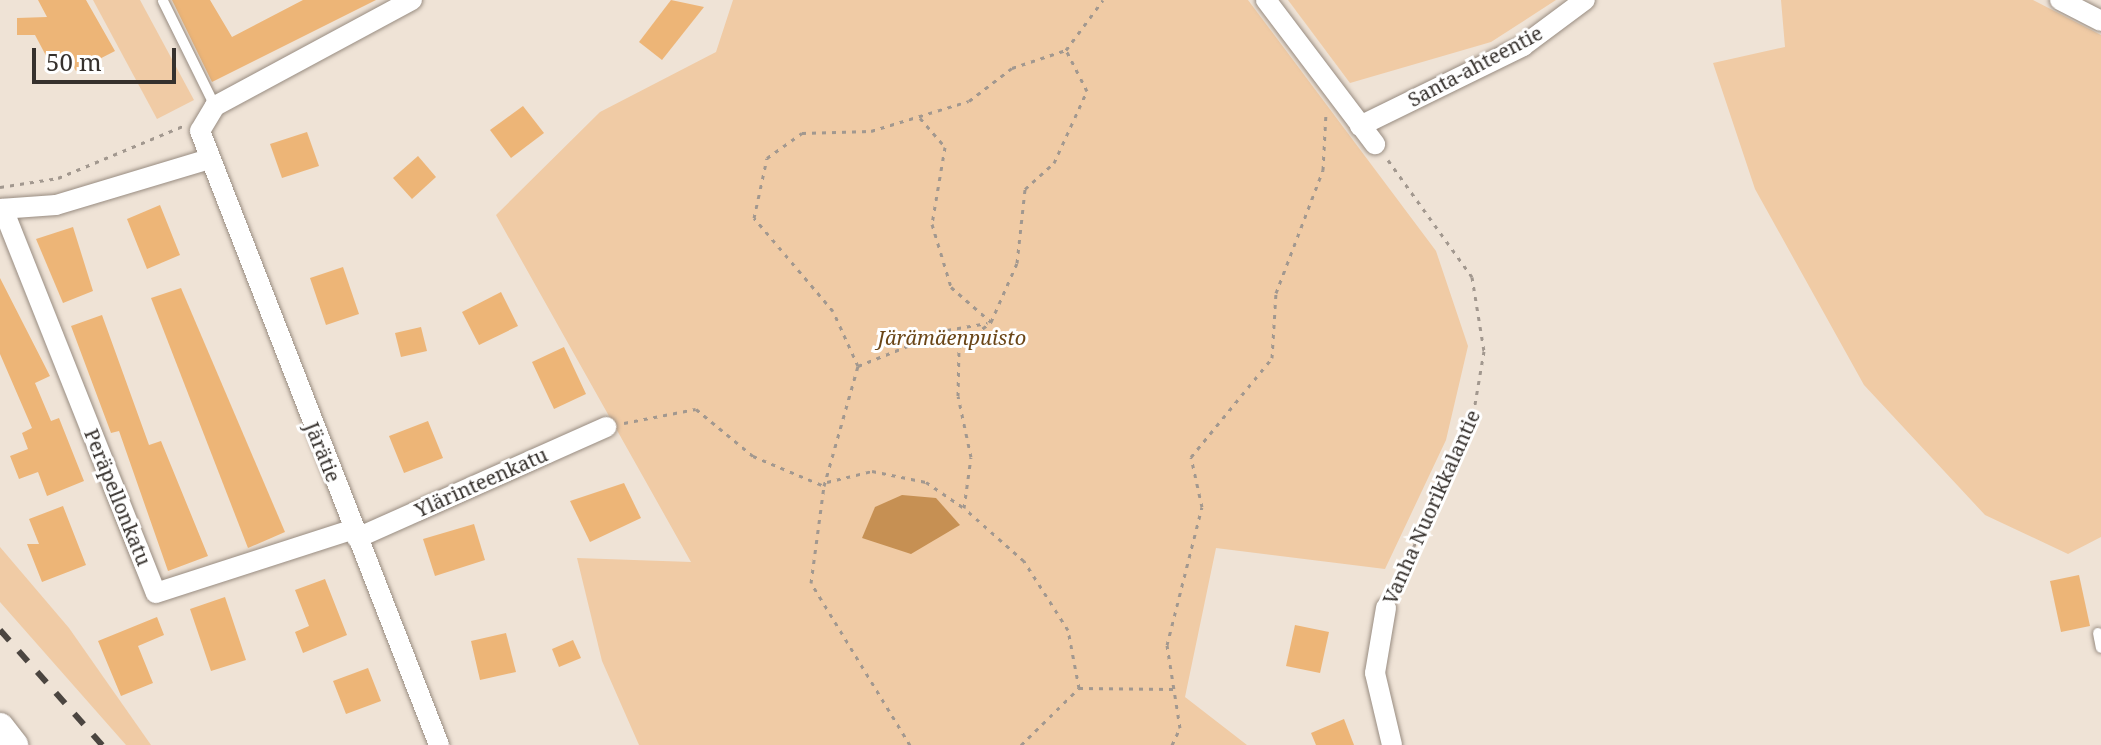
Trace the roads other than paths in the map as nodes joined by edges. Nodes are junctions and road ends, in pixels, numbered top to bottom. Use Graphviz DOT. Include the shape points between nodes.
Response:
graph roads {
  1 [pos="412,0"];
  2 [pos="1266,0"];
  3 [pos="1585,0"];
  4 [pos="2060,0"];
  5 [pos="163,1"];
  6 [pos="386,6"];
  7 [pos="2101,21"];
  8 [pos="210,111"];
  9 [pos="1360,126"];
  10 [pos="1375,144"];
  11 [pos="206,160"];
  12 [pos="1,209"];
  13 [pos="606,427"];
  14 [pos="355,533"];
  15 [pos="1386,608"];
  16 [pos="2098,633"];
  17 [pos="2101,648"];
  18 [pos="0,727"];
  19 [pos="14,745"];
  20 [pos="439,745"];
  21 [pos="1392,745"];
  1 -- 6 [label="street"];
  2 -- 9 [label="street"];
  3 -- 9 [label="street, Santa-ahteentie" via="1523,46"];
  4 -- 7 [label="street"];
  5 -- 8 [label="lane"];
  6 -- 8 [label="street"];
  8 -- 11 [label="street"];
  9 -- 10 [label="street"];
  11 -- 12 [label="street" via="56,205"];
  11 -- 14 [label="street, Järätie"];
  12 -- 14 [label="street, Peräpellonkatu" via="156,593"];
  13 -- 14 [label="street, Ylärinteenkatu"];
  14 -- 20 [label="street, Järätie"];
  15 -- 21 [label="street, Vanha Nuorikkalantie" via="1375,673"];
  16 -- 17 [label="lane"];
  18 -- 19 [label="main road"];
}
